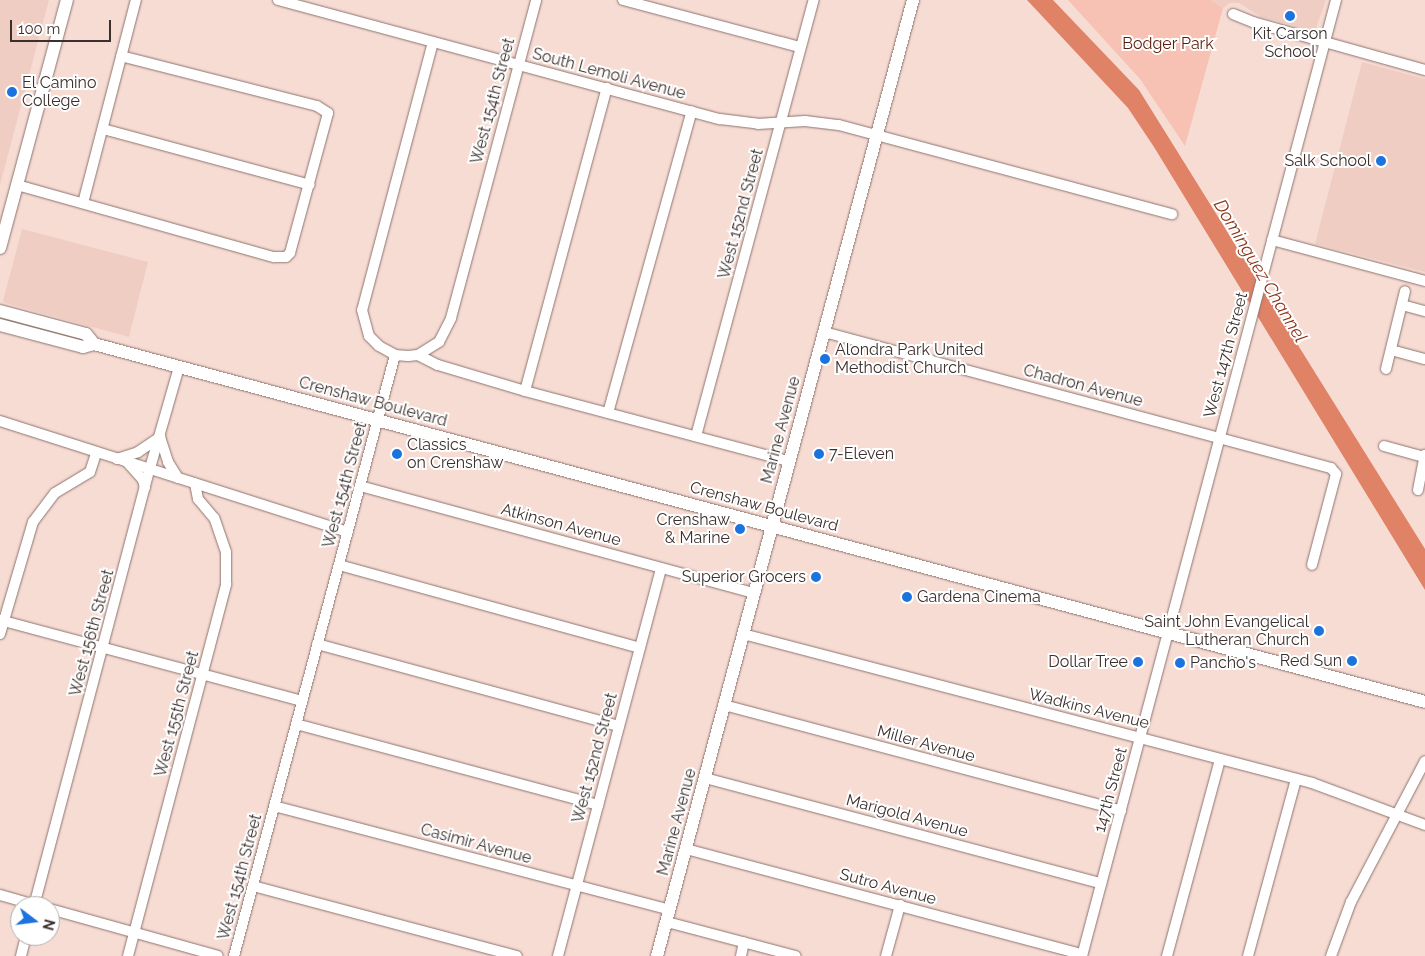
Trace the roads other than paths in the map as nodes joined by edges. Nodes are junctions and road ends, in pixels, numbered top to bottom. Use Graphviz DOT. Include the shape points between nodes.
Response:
graph roads {
  1 [pos="66,0"];
  2 [pos="136,0"];
  3 [pos="278,0"];
  4 [pos="536,0"];
  5 [pos="623,0"];
  6 [pos="814,0"];
  7 [pos="913,0"];
  8 [pos="1336,0"];
  9 [pos="1233,14"];
  10 [pos="433,42"];
  11 [pos="1325,42"];
  12 [pos="800,48"];
  13 [pos="121,56"];
  14 [pos="518,65"];
  15 [pos="1425,70"];
  16 [pos="607,88"];
  17 [pos="692,111"];
  18 [pos="781,123"];
  19 [pos="103,129"];
  20 [pos="876,135"];
  21 [pos="17,185"];
  22 [pos="310,185"];
  23 [pos="82,204"];
  24 [pos="1172,214"];
  25 [pos="1272,240"];
  26 [pos="0,248"];
  27 [pos="1425,281"];
  28 [pos="1405,291"];
  29 [pos="1402,305"];
  30 [pos="0,311"];
  31 [pos="1425,311"];
  32 [pos="0,325"];
  33 [pos="824,332"];
  34 [pos="94,344"];
  35 [pos="1391,350"];
  36 [pos="395,355"];
  37 [pos="418,355"];
  38 [pos="1425,359"];
  39 [pos="180,367"];
  40 [pos="1386,369"];
  41 [pos="525,390"];
  42 [pos="608,412"];
  43 [pos="378,420"];
  44 [pos="0,421"];
  45 [pos="160,436"];
  46 [pos="696,436"];
  47 [pos="1220,437"];
  48 [pos="1384,446"];
  49 [pos="96,453"];
  50 [pos="1425,456"];
  51 [pos="122,460"];
  52 [pos="789,461"];
  53 [pos="150,468"];
  54 [pos="178,478"];
  55 [pos="195,484"];
  56 [pos="360,486"];
  57 [pos="145,488"];
  58 [pos="1419,490"];
  59 [pos="772,526"];
  60 [pos="348,532"];
  61 [pos="339,565"];
  62 [pos="1312,566"];
  63 [pos="661,568"];
  64 [pos="754,593"];
  65 [pos="2,620"];
  66 [pos="1169,632"];
  67 [pos="0,634"];
  68 [pos="743,634"];
  69 [pos="318,644"];
  70 [pos="104,648"];
  71 [pos="640,648"];
  72 [pos="202,674"];
  73 [pos="302,701"];
  74 [pos="1425,702"];
  75 [pos="724,705"];
  76 [pos="296,724"];
  77 [pos="619,726"];
  78 [pos="1141,738"];
  79 [pos="1220,758"];
  80 [pos="1425,761"];
  81 [pos="705,778"];
  82 [pos="1296,779"];
  83 [pos="598,805"];
  84 [pos="274,806"];
  85 [pos="1121,811"];
  86 [pos="1399,815"];
  87 [pos="1425,826"];
  88 [pos="686,849"];
  89 [pos="1101,883"];
  90 [pos="253,886"];
  91 [pos="576,886"];
  92 [pos="39,896"];
  93 [pos="900,905"];
  94 [pos="60,912"];
  95 [pos="668,916"];
  96 [pos="134,932"];
  97 [pos="744,942"];
  98 [pos="1082,955"];
  99 [pos="128,956"];
  100 [pos="218,956"];
  101 [pos="234,956"];
  102 [pos="517,956"];
  103 [pos="558,956"];
  104 [pos="658,956"];
  105 [pos="741,956"];
  106 [pos="796,956"];
  107 [pos="886,956"];
  108 [pos="1167,956"];
  109 [pos="1248,956"];
  110 [pos="1331,956"];
  1 -- 21 [label="main road"];
  2 -- 13 [label="street"];
  3 -- 10 [label="street, South Lemoli Avenue"];
  4 -- 14 [label="street, West 154th Street"];
  5 -- 12 [label="street"];
  6 -- 12 [label="street, West 152nd Street"];
  7 -- 20 [label="main road, Marine Avenue"];
  8 -- 11 [label="street, West 147th Street"];
  9 -- 11 [label="street"];
  10 -- 14 [label="street, South Lemoli Avenue"];
  10 -- 36 [label="street" via="362,310 369,336"];
  11 -- 15 [label="street"];
  11 -- 25 [label="street, West 147th Street"];
  12 -- 18 [label="street, West 152nd Street"];
  13 -- 19 [label="street"];
  13 -- 22 [label="street" via="318,106 328,113"];
  14 -- 16 [label="street, South Lemoli Avenue"];
  14 -- 37 [label="street, West 154th Street" via="451,318 439,342"];
  16 -- 17 [label="street, South Lemoli Avenue"];
  16 -- 41 [label="street"];
  17 -- 18 [label="street, South Lemoli Avenue" via="739,122"];
  17 -- 42 [label="street"];
  18 -- 20 [label="street, South Lemoli Avenue" via="828,123"];
  18 -- 46 [label="street, West 152nd Street"];
  19 -- 22 [label="street"];
  19 -- 23 [label="street"];
  20 -- 24 [label="street, South Lemoli Avenue"];
  20 -- 33 [label="main road, Marine Avenue"];
  21 -- 23 [label="street"];
  21 -- 26 [label="main road"];
  22 -- 23 [label="street" via="294,245 286,257 274,257"];
  25 -- 27 [label="street"];
  25 -- 47 [label="street, West 147th Street"];
  28 -- 29 [label="street"];
  29 -- 31 [label="street"];
  29 -- 35 [label="street"];
  30 -- 34 [label="main road, Crenshaw Boulevard" via="86,334"];
  32 -- 34 [label="main road, Crenshaw Boulevard" via="83,347"];
  33 -- 47 [label="street, Chadron Avenue"];
  33 -- 52 [label="main road, Marine Avenue"];
  34 -- 39 [label="main road, Crenshaw Boulevard"];
  35 -- 38 [label="street"];
  35 -- 40 [label="street"];
  36 -- 37 [label="street"];
  36 -- 43 [label="street, West 154th Street"];
  37 -- 41 [label="street" via="438,365"];
  39 -- 43 [label="main road, Crenshaw Boulevard"];
  39 -- 45 [label="street, West 156th Street"];
  41 -- 42 [label="street"];
  42 -- 46 [label="street"];
  43 -- 56 [label="street, West 154th Street"];
  43 -- 59 [label="main road, Crenshaw Boulevard"];
  44 -- 49 [label="street"];
  45 -- 51 [label="street"];
  45 -- 53 [label="street, West 156th Street"];
  45 -- 54 [label="street" via="168,462"];
  46 -- 52 [label="street"];
  47 -- 62 [label="street, Chadron Avenue" via="1334,470 1336,474"];
  47 -- 66 [label="street, West 147th Street"];
  48 -- 50 [label="street"];
  49 -- 51 [label="street"];
  49 -- 65 [label="street" via="90,472 55,493 33,522"];
  50 -- 58 [label="street"];
  51 -- 53 [label="street"];
  51 -- 57 [label="street" via="143,480"];
  52 -- 59 [label="main road, Marine Avenue"];
  53 -- 54 [label="street"];
  53 -- 57 [label="street, West 156th Street"];
  54 -- 55 [label="street"];
  55 -- 60 [label="street"];
  55 -- 72 [label="street, West 155th Street" via="198,499 218,529 228,566 223,600"];
  56 -- 60 [label="street, West 154th Street"];
  56 -- 63 [label="street, Atkinson Avenue"];
  57 -- 70 [label="street, West 156th Street"];
  59 -- 64 [label="main road, Marine Avenue"];
  59 -- 66 [label="main road, Crenshaw Boulevard"];
  60 -- 61 [label="street, West 154th Street"];
  61 -- 69 [label="street, West 154th Street"];
  61 -- 71 [label="street"];
  63 -- 64 [label="street, Atkinson Avenue"];
  63 -- 71 [label="street, West 152nd Street"];
  64 -- 68 [label="main road, Marine Avenue"];
  65 -- 67 [label="street"];
  65 -- 70 [label="street"];
  66 -- 74 [label="main road, Crenshaw Boulevard"];
  66 -- 78 [label="street, 147th Street"];
  68 -- 75 [label="main road, Marine Avenue"];
  68 -- 78 [label="street, Wadkins Avenue"];
  69 -- 73 [label="street, West 154th Street"];
  69 -- 77 [label="street"];
  70 -- 72 [label="street"];
  70 -- 92 [label="street, West 156th Street"];
  71 -- 77 [label="street, West 152nd Street"];
  72 -- 73 [label="street"];
  72 -- 96 [label="street, West 155th Street"];
  73 -- 76 [label="street, West 154th Street"];
  75 -- 81 [label="main road, Marine Avenue"];
  75 -- 85 [label="street, Miller Avenue"];
  76 -- 83 [label="street"];
  76 -- 84 [label="street, West 154th Street"];
  77 -- 83 [label="street, West 152nd Street"];
  78 -- 79 [label="street, Wadkins Avenue"];
  78 -- 85 [label="street, 147th Street"];
  79 -- 82 [label="street, Wadkins Avenue"];
  79 -- 108 [label="street"];
  80 -- 86 [label="street"];
  81 -- 88 [label="main road, Marine Avenue"];
  81 -- 89 [label="street, Marigold Avenue"];
  82 -- 86 [label="street, Wadkins Avenue"];
  82 -- 109 [label="street"];
  83 -- 91 [label="street, West 152nd Street"];
  84 -- 90 [label="street, West 154th Street"];
  84 -- 91 [label="street, Casimir Avenue"];
  85 -- 89 [label="street, 147th Street"];
  86 -- 87 [label="street, Wadkins Avenue"];
  86 -- 110 [label="street" via="1350,902"];
  88 -- 93 [label="street, Sutro Avenue"];
  88 -- 95 [label="main road, Marine Avenue"];
  89 -- 98 [label="street, 147th Street"];
  90 -- 101 [label="street, West 154th Street"];
  90 -- 102 [label="street"];
  91 -- 95 [label="street, Casimir Avenue"];
  91 -- 103 [label="street, West 152nd Street"];
  93 -- 98 [label="street, Sutro Avenue"];
  93 -- 107 [label="street"];
  94 -- 96 [label="street"];
  95 -- 97 [label="street, Casimir Avenue"];
  95 -- 104 [label="main road, Marine Avenue"];
  96 -- 99 [label="street, West 155th Street"];
  96 -- 100 [label="street"];
  97 -- 105 [label="street"];
  97 -- 106 [label="street, Casimir Avenue"];
}
